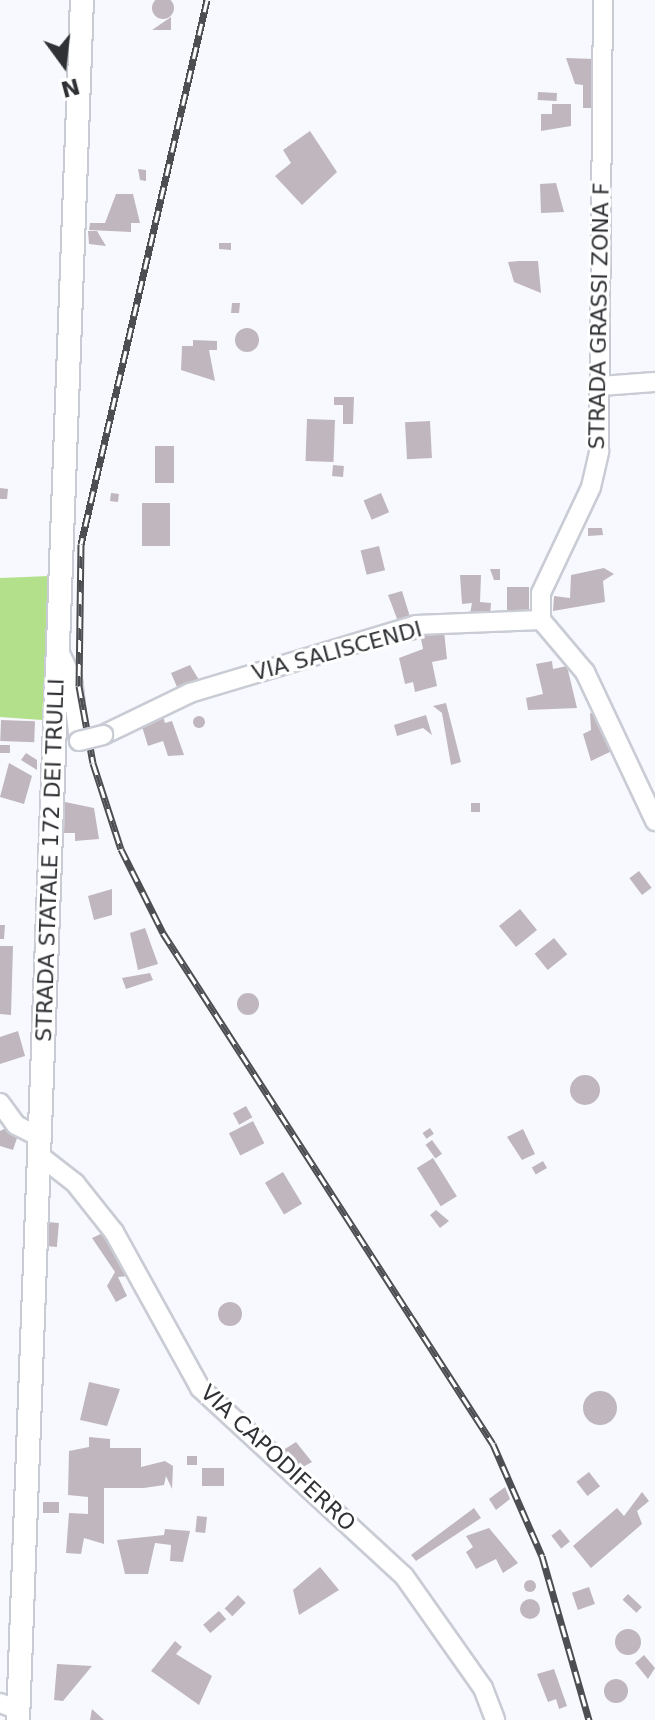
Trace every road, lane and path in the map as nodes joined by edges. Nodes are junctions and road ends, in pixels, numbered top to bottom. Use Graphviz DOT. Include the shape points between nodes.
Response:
graph roads {
  1 [pos="82,0"];
  2 [pos="603,0"];
  3 [pos="655,382"];
  4 [pos="600,386"];
  5 [pos="541,620"];
  6 [pos="58,649"];
  7 [pos="655,821"];
  8 [pos="0,1103"];
  9 [pos="40,1146"];
  10 [pos="12,1711"];
  11 [pos="495,1720"];
  1 -- 6 [label="main road, STRADA STATALE 172 DEI TRULLI"];
  2 -- 4 [label="street, STRADA GRASSI ZONA F"];
  3 -- 4 [label="street"];
  4 -- 5 [label="street, STRADA GRASSI ZONA F" via="591,487 549,570"];
  5 -- 6 [label="street, VIA SALISCENDI, bridge" via="416,625 190,693 103,735 79,741 72,679"];
  5 -- 7 [label="street" via="585,672"];
  6 -- 9 [label="main road, STRADA STATALE 172 DEI TRULLI"];
  8 -- 9 [label="street, VIA CAPODIFERRO"];
  9 -- 10 [label="main road, STRADA STATALE 172 DEI TRULLI"];
  9 -- 11 [label="street, VIA CAPODIFERRO" via="114,1232 200,1388 404,1576 483,1688"];
}
